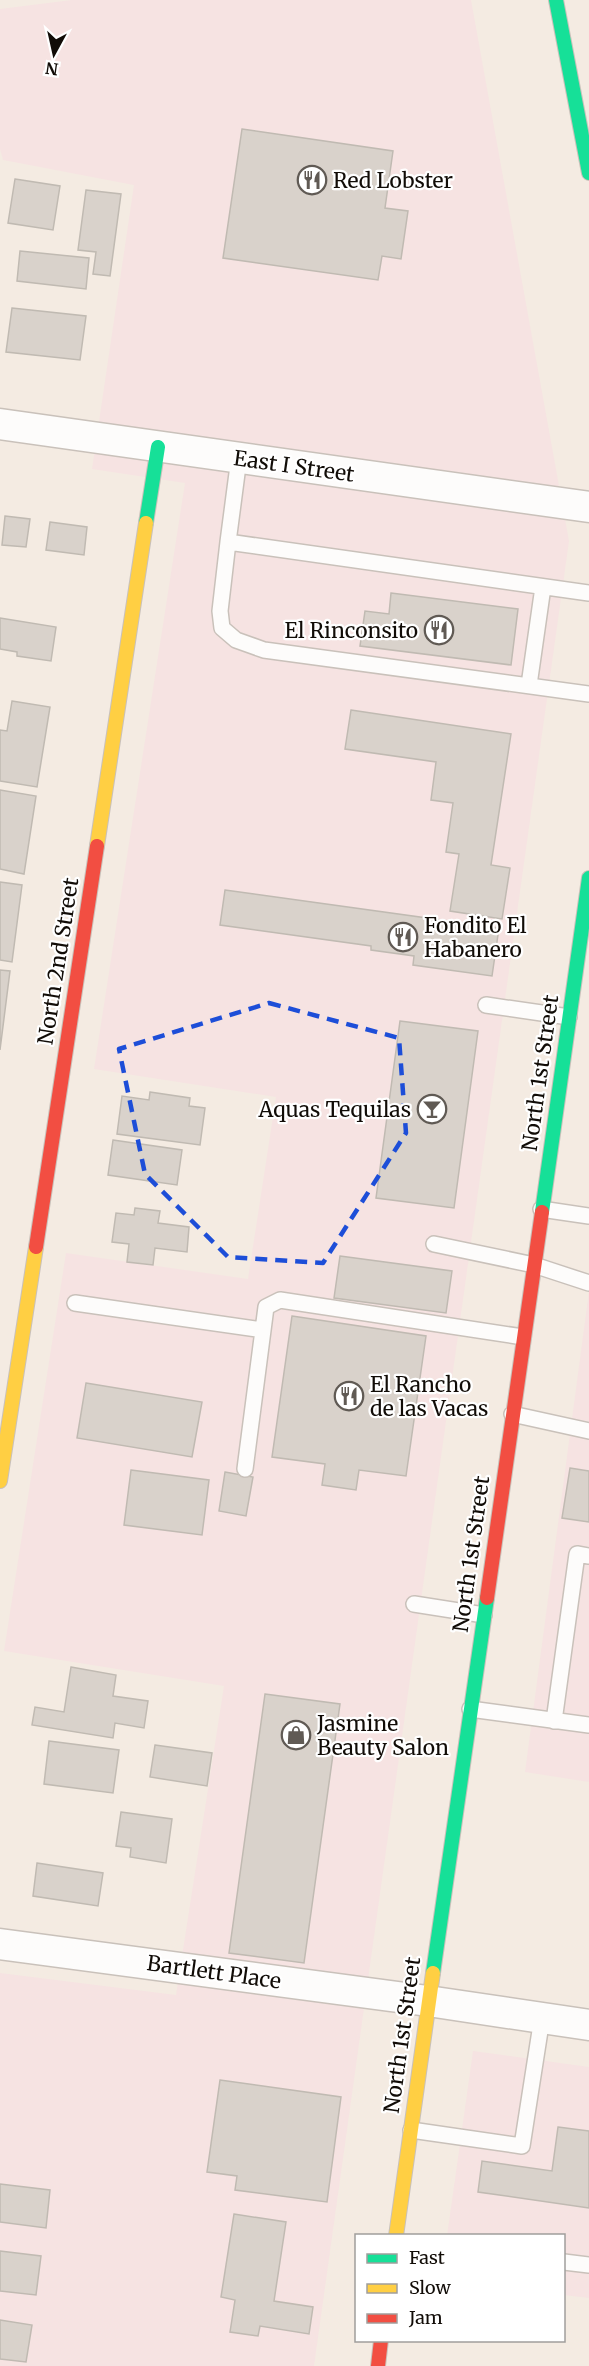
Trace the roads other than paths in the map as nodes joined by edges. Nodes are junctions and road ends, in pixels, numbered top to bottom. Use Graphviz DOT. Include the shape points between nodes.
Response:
graph roads {
  1 [pos="556,0"];
  2 [pos="589,172"];
  3 [pos="0,424"];
  4 [pos="158,447"];
  5 [pos="239,458"];
  6 [pos="589,507"];
  7 [pos="228,542"];
  8 [pos="543,587"];
  9 [pos="589,593"];
  10 [pos="529,685"];
  11 [pos="589,694"];
  12 [pos="589,878"];
  13 [pos="486,1005"];
  14 [pos="569,1017"];
  15 [pos="541,1209"];
  16 [pos="589,1216"];
  17 [pos="434,1244"];
  18 [pos="534,1265"];
  19 [pos="589,1283"];
  20 [pos="75,1303"];
  21 [pos="263,1330"];
  22 [pos="523,1337"];
  23 [pos="512,1414"];
  24 [pos="589,1431"];
  25 [pos="245,1469"];
  26 [pos="0,1481"];
  27 [pos="589,1556"];
  28 [pos="414,1604"];
  29 [pos="484,1615"];
  30 [pos="470,1709"];
  31 [pos="554,1721"];
  32 [pos="589,1725"];
  33 [pos="0,1944"];
  34 [pos="428,2001"];
  35 [pos="542,2018"];
  36 [pos="589,2025"];
  37 [pos="411,2130"];
  38 [pos="396,2234"];
  39 [pos="565,2262"];
  40 [pos="589,2265"];
  41 [pos="381,2342"];
  42 [pos="378,2366"];
  1 -- 2 [label="main road"];
  3 -- 4 [label="street, East I Street"];
  4 -- 5 [label="street, East I Street"];
  4 -- 26 [label="main road, North 2nd Street"];
  5 -- 6 [label="street, East I Street"];
  5 -- 7 [label="lane"];
  7 -- 8 [label="lane"];
  7 -- 10 [label="lane" via="220,611 222,628 236,640 264,650"];
  8 -- 9 [label="lane"];
  8 -- 10 [label="lane"];
  10 -- 11 [label="lane"];
  12 -- 14 [label="main road, North 1st Street"];
  13 -- 14 [label="lane"];
  14 -- 15 [label="main road, North 1st Street"];
  15 -- 16 [label="lane"];
  15 -- 18 [label="main road, North 1st Street"];
  17 -- 18 [label="lane"];
  18 -- 19 [label="lane"];
  18 -- 22 [label="main road, North 1st Street"];
  20 -- 21 [label="lane"];
  21 -- 22 [label="lane" via="266,1307 280,1300"];
  21 -- 25 [label="lane"];
  22 -- 23 [label="main road, North 1st Street"];
  23 -- 24 [label="lane"];
  23 -- 29 [label="main road, North 1st Street"];
  27 -- 31 [label="lane" via="577,1554"];
  28 -- 29 [label="lane"];
  29 -- 30 [label="main road, North 1st Street"];
  30 -- 31 [label="lane"];
  30 -- 34 [label="main road, North 1st Street"];
  31 -- 32 [label="lane"];
  33 -- 34 [label="street, Bartlett Place"];
  34 -- 35 [label="street, Bartlett Place"];
  34 -- 37 [label="main road, North 1st Street"];
  35 -- 36 [label="street, Bartlett Place"];
  35 -- 37 [label="lane" via="522,2146"];
  37 -- 38 [label="main road, North 1st Street"];
  39 -- 40 [label="lane"];
  41 -- 42 [label="main road"];
}
